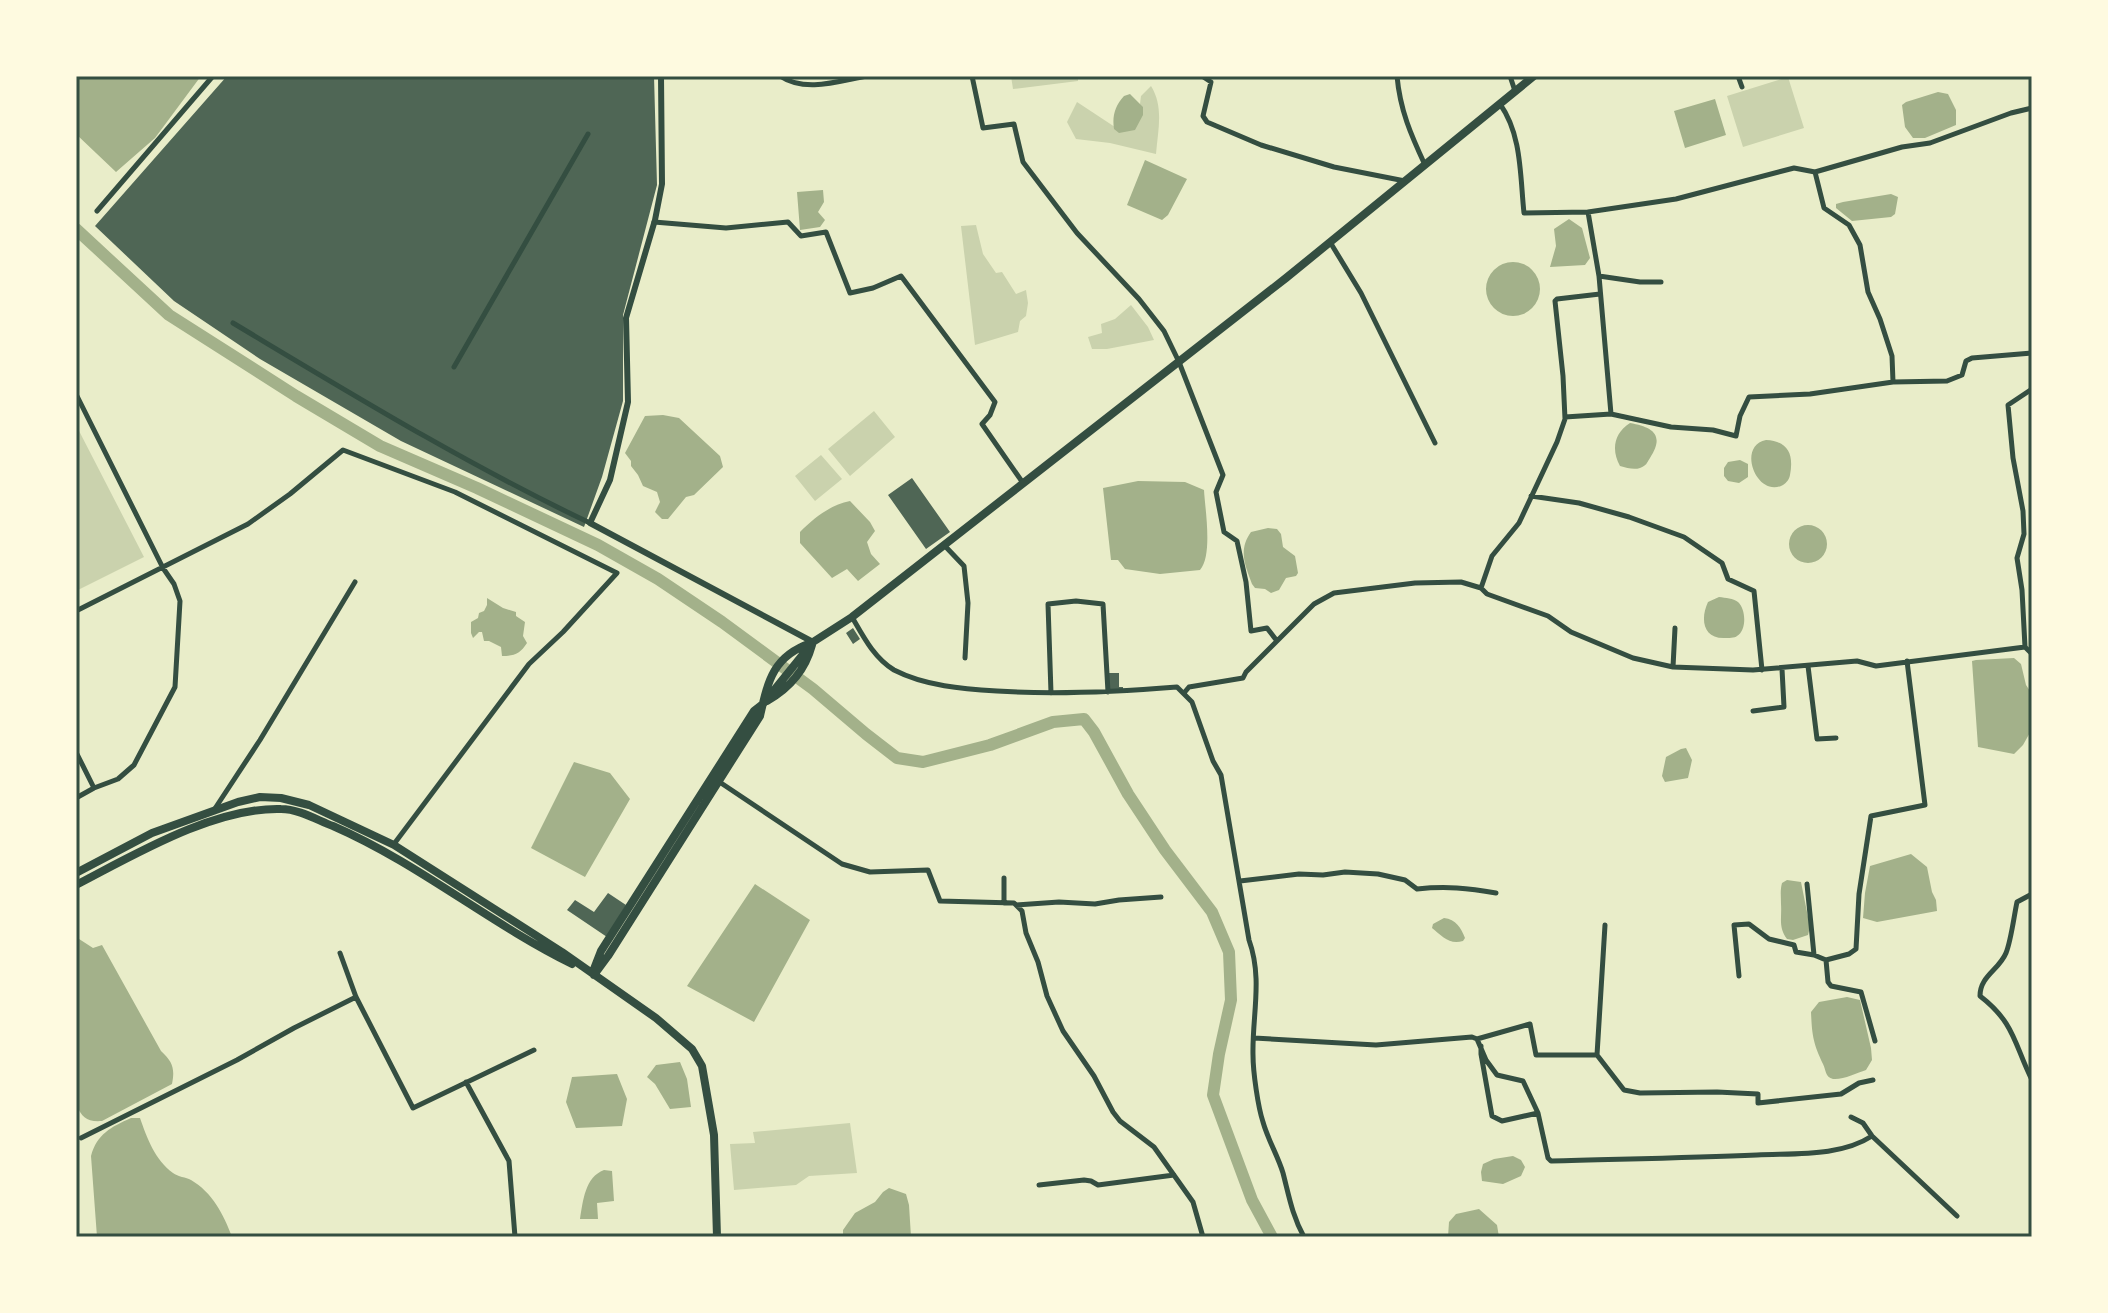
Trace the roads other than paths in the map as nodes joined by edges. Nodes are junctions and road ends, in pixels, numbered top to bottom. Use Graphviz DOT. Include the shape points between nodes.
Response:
graph roads {
  1 [pos="213,76"];
  2 [pos="661,76"];
  3 [pos="780,76"];
  4 [pos="867,76"];
  5 [pos="972,76"];
  6 [pos="1202,76"];
  7 [pos="1397,76"];
  8 [pos="1510,76"];
  9 [pos="1534,76"];
  10 [pos="1738,76"];
  11 [pos="1742,87"];
  12 [pos="1515,91"];
  13 [pos="1500,104"];
  14 [pos="2032,108"];
  15 [pos="588,134"];
  16 [pos="1425,165"];
  17 [pos="1815,172"];
  18 [pos="1406,181"];
  19 [pos="97,211"];
  20 [pos="1588,212"];
  21 [pos="654,222"];
  22 [pos="1330,242"];
  23 [pos="1599,276"];
  24 [pos="1661,282"];
  25 [pos="1600,294"];
  26 [pos="233,323"];
  27 [pos="2032,353"];
  28 [pos="1179,362"];
  29 [pos="454,367"];
  30 [pos="1893,382"];
  31 [pos="2032,389"];
  32 [pos="76,394"];
  33 [pos="1611,414"];
  34 [pos="1565,417"];
  35 [pos="1435,443"];
  36 [pos="1023,483"];
  37 [pos="1531,496"];
  38 [pos="590,523"];
  39 [pos="944,545"];
  40 [pos="163,568"];
  41 [pos="355,582"];
  42 [pos="1481,588"];
  43 [pos="76,611"];
  44 [pos="852,617"];
  45 [pos="1675,628"];
  46 [pos="1277,641"];
  47 [pos="813,642"];
  48 [pos="2025,647"];
  49 [pos="2032,654"];
  50 [pos="965,658"];
  51 [pos="1907,661"];
  52 [pos="1808,666"];
  53 [pos="1673,667"];
  54 [pos="1782,669"];
  55 [pos="1762,670"];
  56 [pos="1108,692"];
  57 [pos="1051,693"];
  58 [pos="1184,693"];
  59 [pos="763,704"];
  60 [pos="1753,711"];
  61 [pos="1836,738"];
  62 [pos="76,752"];
  63 [pos="718,781"];
  64 [pos="94,788"];
  65 [pos="76,798"];
  66 [pos="214,810"];
  67 [pos="394,845"];
  68 [pos="76,873"];
  69 [pos="1004,878"];
  70 [pos="1240,881"];
  71 [pos="1807,884"];
  72 [pos="76,885"];
  73 [pos="1496,893"];
  74 [pos="2032,894"];
  75 [pos="1161,897"];
  76 [pos="1004,903"];
  77 [pos="1016,905"];
  78 [pos="1605,925"];
  79 [pos="340,953"];
  80 [pos="1814,955"];
  81 [pos="1826,960"];
  82 [pos="594,975"];
  83 [pos="1739,976"];
  84 [pos="356,997"];
  85 [pos="1254,1038"];
  86 [pos="1477,1039"];
  87 [pos="1875,1041"];
  88 [pos="1481,1046"];
  89 [pos="534,1050"];
  90 [pos="1597,1055"];
  91 [pos="1873,1080"];
  92 [pos="2032,1080"];
  93 [pos="466,1082"];
  94 [pos="1538,1113"];
  95 [pos="1851,1117"];
  96 [pos="1872,1136"];
  97 [pos="81,1138"];
  98 [pos="1174,1175"];
  99 [pos="1039,1185"];
  100 [pos="1957,1216"];
  101 [pos="515,1237"];
  102 [pos="717,1237"];
  103 [pos="1203,1237"];
  104 [pos="1304,1237"];
  1 -- 19 [label="street"];
  2 -- 21 [label="street" via="662,184"];
  3 -- 4 [label="street" via="809,85"];
  5 -- 28 [label="street" via="983,128 1014,124 1023,162 1077,233 1164,331"];
  6 -- 18 [label="street" via="1211,82 1203,116 1207,122 1334,167"];
  7 -- 16 [label="street" via="1408,128"];
  8 -- 12 [label="street"];
  9 -- 12 [label="highway"];
  10 -- 11 [label="street"];
  12 -- 13 [label="highway"];
  13 -- 16 [label="highway"];
  13 -- 20 [label="street" via="1516,136 1524,213"];
  14 -- 17 [label="street" via="1930,143"];
  15 -- 29 [label="street"];
  16 -- 18 [label="highway"];
  17 -- 20 [label="street" via="1794,168 1676,199"];
  17 -- 30 [label="street" via="1824,208 1849,225 1860,245 1868,292 1892,356"];
  18 -- 22 [label="highway"];
  20 -- 23 [label="street"];
  21 -- 36 [label="street" via="726,228 788,222 801,236 826,232 850,293 901,276 995,402 982,424"];
  21 -- 38 [label="street" via="626,318 628,402 610,480"];
  22 -- 28 [label="highway"];
  22 -- 35 [label="street"];
  23 -- 24 [label="street"];
  23 -- 25 [label="street"];
  25 -- 33 [label="street"];
  25 -- 34 [label="street" via="1555,301"];
  26 -- 38 [label="street" via="418,433"];
  27 -- 30 [label="street" via="1972,358 1962,375 1947,381"];
  28 -- 36 [label="highway"];
  28 -- 46 [label="street" via="1223,475 1216,492 1224,532 1237,541 1251,631 1267,628"];
  30 -- 33 [label="street" via="1749,397 1736,436"];
  31 -- 48 [label="street" via="2008,405 2023,511 2017,558"];
  32 -- 40 [label="street"];
  33 -- 34 [label="street"];
  34 -- 37 [label="street"];
  36 -- 39 [label="highway"];
  37 -- 42 [label="street" via="1519,523 1492,556"];
  37 -- 55 [label="street" via="1629,517 1684,537 1722,563 1728,579 1754,591"];
  38 -- 47 [label="street"];
  39 -- 44 [label="highway"];
  39 -- 50 [label="street" via="964,566"];
  40 -- 43 [label="street"];
  40 -- 64 [label="street" via="180,601 175,687 134,765 118,779"];
  40 -- 67 [label="street" via="248,524 343,450 455,492 617,573 529,664"];
  41 -- 66 [label="street"];
  42 -- 46 [label="street" via="1461,582 1415,583 1334,593 1314,604"];
  42 -- 53 [label="street" via="1633,658"];
  44 -- 47 [label="highway"];
  44 -- 57 [label="street" via="878,657 894,670 930,683"];
  45 -- 53 [label="street"];
  46 -- 58 [label="street" via="1243,678 1189,687"];
  47 -- 59 [label="highway"];
  47 -- 59 [label="highway" via="791,685"];
  47 -- 59 [label="highway" via="786,656 773,672"];
  48 -- 49 [label="street"];
  48 -- 51 [label="street"];
  51 -- 52 [label="street"];
  51 -- 81 [label="street" via="1925,805 1871,816 1856,949"];
  52 -- 54 [label="street"];
  52 -- 61 [label="street" via="1817,739"];
  53 -- 55 [label="street"];
  54 -- 55 [label="street"];
  54 -- 60 [label="street" via="1784,707"];
  56 -- 57 [label="street"];
  56 -- 57 [label="street" via="1103,604 1076,601 1048,604"];
  56 -- 58 [label="street" via="1177,687"];
  58 -- 70 [label="street" via="1221,775"];
  59 -- 63 [label="highway"];
  59 -- 82 [label="highway" via="601,951"];
  62 -- 64 [label="street"];
  63 -- 76 [label="street" via="842,864 870,872 928,870 940,901"];
  63 -- 82 [label="highway"];
  64 -- 65 [label="street"];
  66 -- 67 [label="highway" via="260,797 281,798 309,805"];
  66 -- 68 [label="highway" via="152,833"];
  67 -- 82 [label="highway"];
  69 -- 76 [label="street"];
  70 -- 73 [label="street" via="1345,872 1405,880 1417,889 1442,886"];
  70 -- 85 [label="street" via="1257,971"];
  71 -- 80 [label="street"];
  72 -- 82 [label="highway" via="195,827 250,811 284,808 388,852"];
  74 -- 92 [label="street" via="2017,902 2006,954 1988,974 1980,996 2011,1029"];
  75 -- 77 [label="street"];
  76 -- 77 [label="street"];
  77 -- 98 [label="street" via="1063,1031 1113,1112 1154,1147"];
  78 -- 90 [label="street"];
  79 -- 84 [label="street"];
  80 -- 81 [label="street"];
  80 -- 83 [label="street" via="1796,952 1794,945 1769,939 1749,924 1734,925"];
  81 -- 87 [label="street" via="1831,986 1861,992"];
  82 -- 102 [label="highway" via="671,1029 702,1066 714,1135"];
  84 -- 93 [label="street" via="413,1108"];
  84 -- 97 [label="street"];
  85 -- 86 [label="street" via="1362,1045"];
  85 -- 104 [label="street" via="1263,1123"];
  86 -- 88 [label="street"];
  86 -- 90 [label="street" via="1530,1024 1536,1055"];
  88 -- 94 [label="street" via="1497,1075 1523,1081"];
  88 -- 94 [label="street" via="1492,1116 1502,1121"];
  89 -- 93 [label="street"];
  90 -- 91 [label="street" via="1624,1090 1640,1093 1758,1094 1758,1103 1841,1094"];
  93 -- 101 [label="street" via="509,1161"];
  94 -- 96 [label="street" via="1551,1161 1832,1151"];
  95 -- 96 [label="street"];
  96 -- 100 [label="street"];
  98 -- 99 [label="street" via="1098,1185 1084,1180"];
  98 -- 103 [label="street" via="1193,1202"];
}
